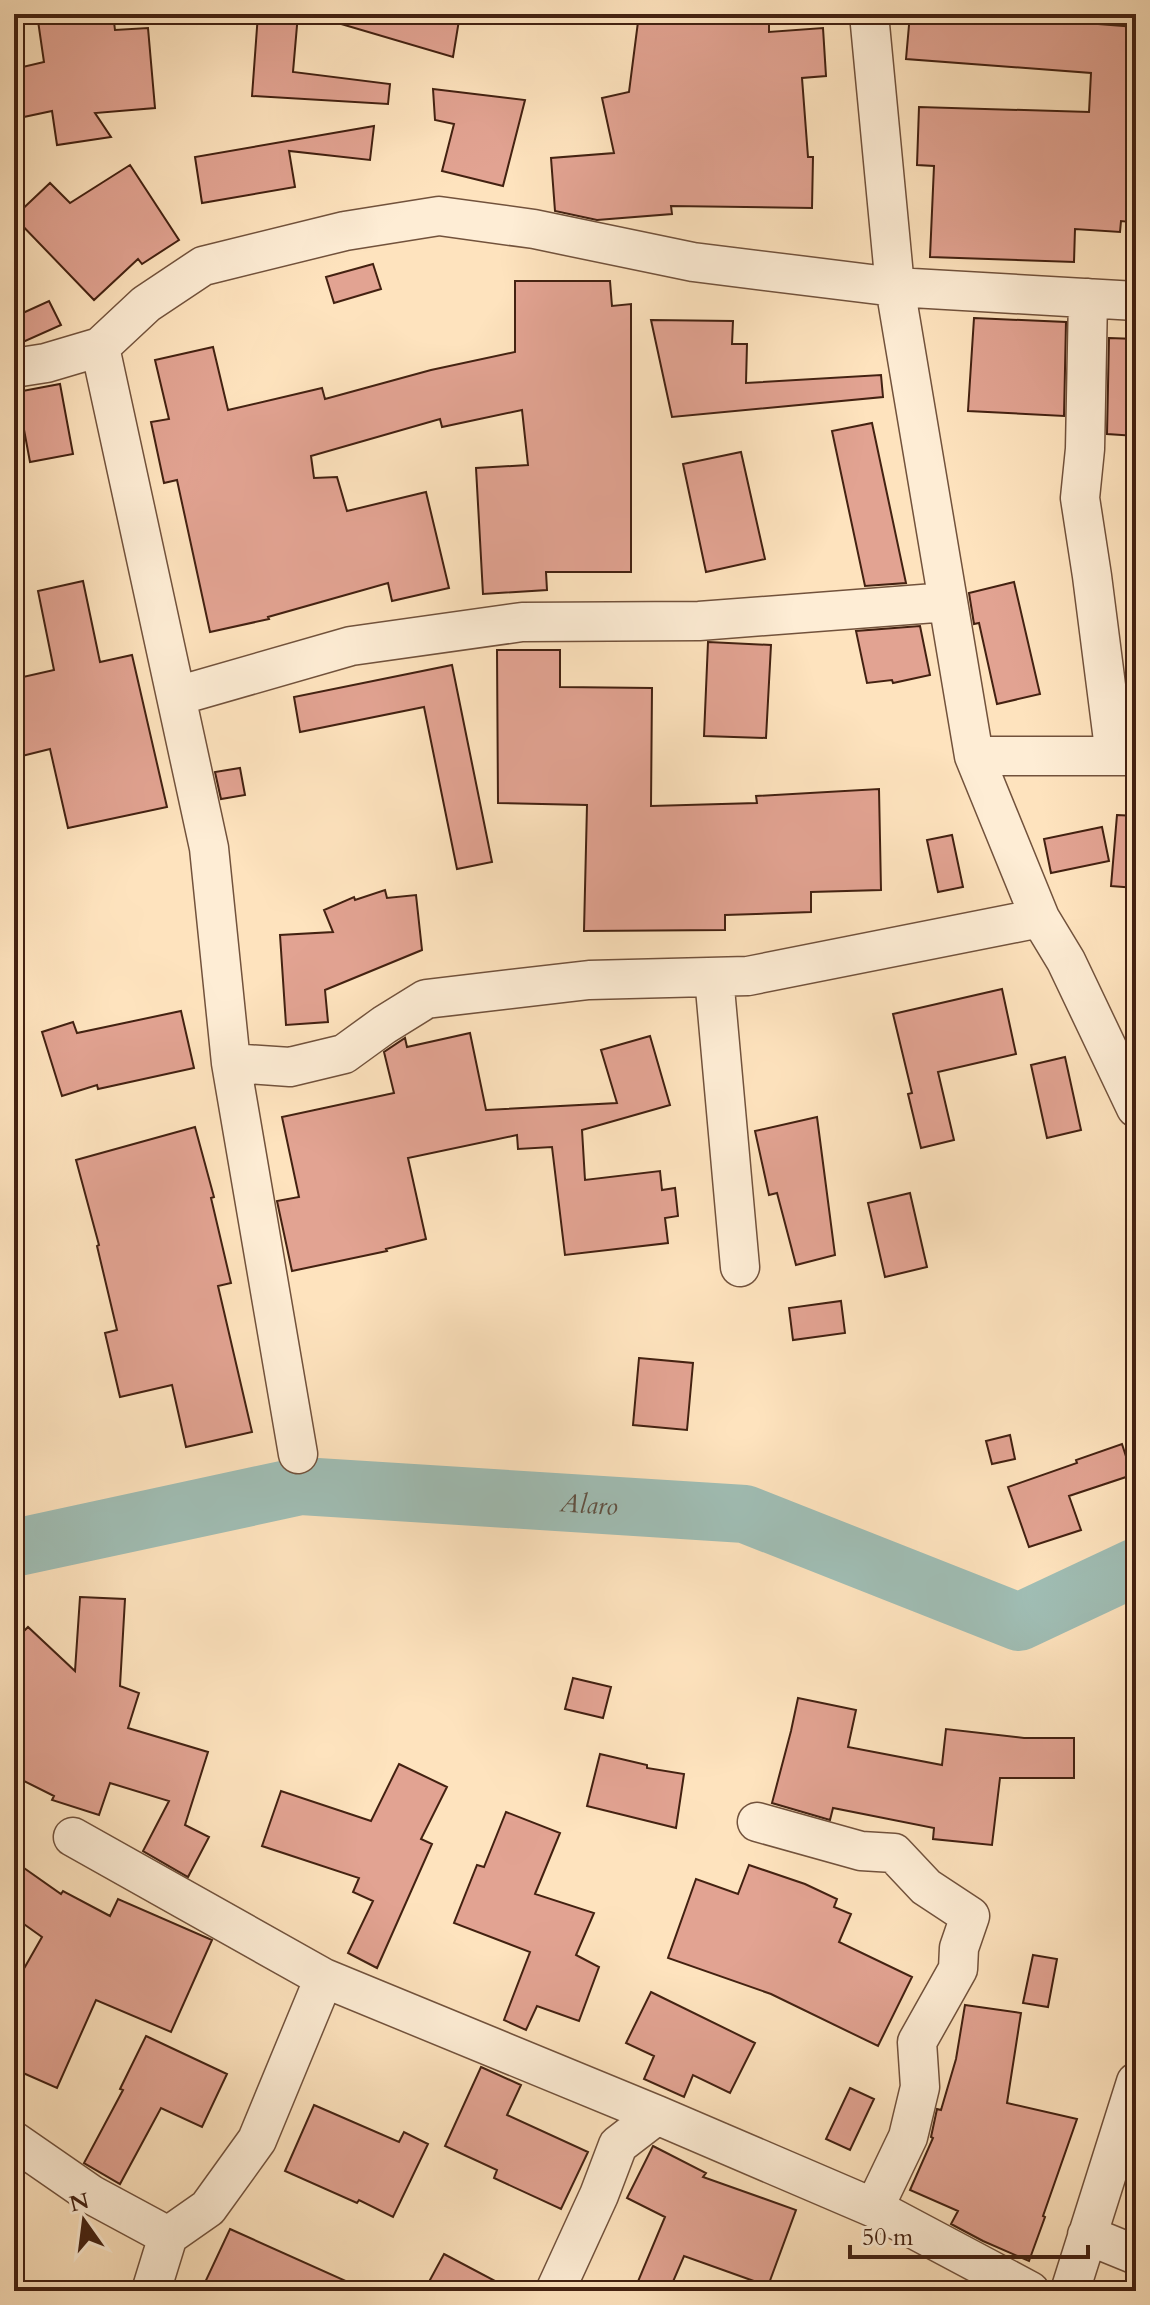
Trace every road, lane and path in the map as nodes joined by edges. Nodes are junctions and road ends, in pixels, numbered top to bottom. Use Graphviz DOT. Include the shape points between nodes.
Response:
graph roads {
  1 [pos="869,14"];
  2 [pos="895,287"];
  3 [pos="1088,298"];
  4 [pos="1136,301"];
  5 [pos="100,347"];
  6 [pos="14,368"];
  7 [pos="948,602"];
  8 [pos="177,696"];
  9 [pos="974,756"];
  10 [pos="1125,756"];
  11 [pos="1040,918"];
  12 [pos="714,977"];
  13 [pos="231,1063"];
  14 [pos="1136,1108"];
  15 [pos="740,1267"];
  16 [pos="298,1454"];
  17 [pos="757,1822"];
  18 [pos="73,1837"];
  19 [pos="324,1978"];
  20 [pos="1136,2082"];
  21 [pos="657,2115"];
  22 [pos="14,2141"];
  23 [pos="874,2208"];
  24 [pos="1087,2235"];
  25 [pos="168,2236"];
  26 [pos="1136,2255"];
  27 [pos="151,2291"];
  28 [pos="555,2291"];
  29 [pos="1030,2291"];
  30 [pos="1070,2291"];
  1 -- 2 [label="street"];
  2 -- 3 [label="street"];
  2 -- 5 [label="street" via="693,262 534,229 439,216 345,231 203,266 146,304"];
  2 -- 7 [label="street"];
  3 -- 4 [label="street"];
  3 -- 10 [label="street" via="1080,498"];
  5 -- 6 [label="street"];
  5 -- 8 [label="street"];
  7 -- 8 [label="street" via="699,621 522,622 351,646"];
  7 -- 9 [label="street"];
  8 -- 13 [label="street" via="209,848"];
  9 -- 10 [label="street"];
  9 -- 11 [label="street"];
  11 -- 12 [label="street" via="748,976"];
  11 -- 14 [label="street"];
  12 -- 13 [label="street" via="589,980 426,999 344,1054 290,1067"];
  12 -- 15 [label="street"];
  13 -- 16 [label="street"];
  17 -- 23 [label="street" via="861,1851 894,1853 926,1887 970,1916 958,1969 917,2042 920,2087 908,2137"];
  18 -- 19 [label="street"];
  19 -- 21 [label="street"];
  19 -- 25 [label="street" via="257,2140 208,2208"];
  20 -- 24 [label="street"];
  21 -- 23 [label="street"];
  21 -- 28 [label="street" via="618,2145"];
  22 -- 25 [label="street" via="92,2195"];
  23 -- 29 [label="street"];
  24 -- 26 [label="street"];
  24 -- 30 [label="street"];
  25 -- 27 [label="street"];
}
